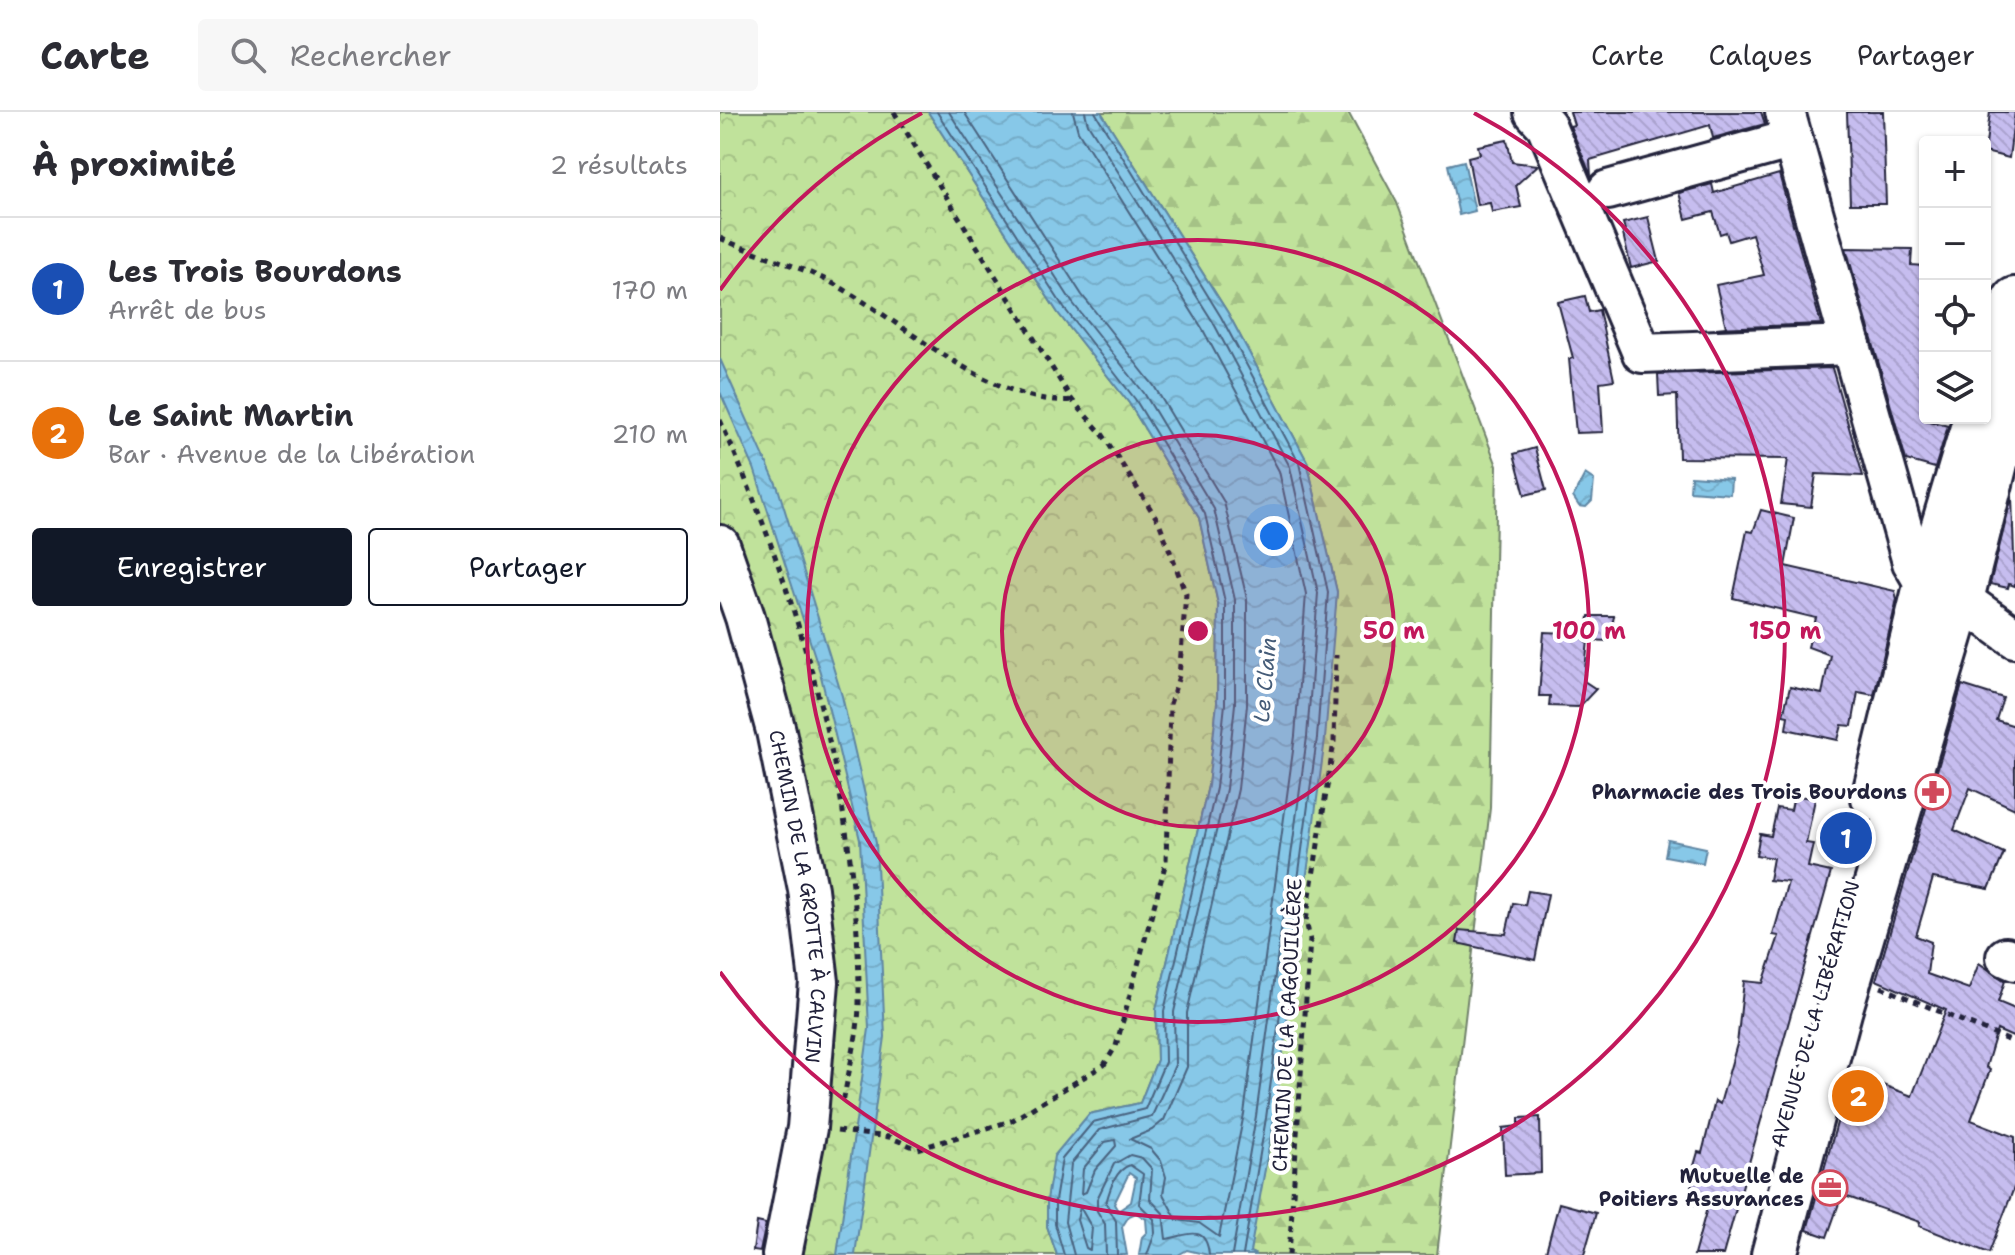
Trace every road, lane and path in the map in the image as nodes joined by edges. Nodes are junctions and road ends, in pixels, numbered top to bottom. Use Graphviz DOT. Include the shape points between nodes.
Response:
graph roads {
  1 [pos="894,112"];
  2 [pos="1534,112"];
  3 [pos="1789,125"];
  4 [pos="1608,190"];
  5 [pos="720,238"];
  6 [pos="2015,300"];
  7 [pos="1851,345"];
  8 [pos="1991,373"];
  9 [pos="2015,383"];
  10 [pos="1072,400"];
  11 [pos="1997,431"];
  12 [pos="1884,460"];
  13 [pos="1943,525"];
  14 [pos="720,545"];
  15 [pos="1944,593"];
  16 [pos="2015,638"];
  17 [pos="1336,655"];
  18 [pos="1888,799"];
  19 [pos="1850,974"];
  20 [pos="2015,1043"];
  21 [pos="1808,1083"];
  22 [pos="850,1132"];
  23 [pos="1760,1254"];
  24 [pos="782,1255"];
  25 [pos="1289,1255"];
  1 -- 10 [label="path"];
  2 -- 7 [label="street" via="1546,125 1642,353"];
  3 -- 4 [label="street"];
  3 -- 7 [label="street"];
  5 -- 10 [label="path" via="833,284 984,378 1056,402"];
  6 -- 8 [label="main road"];
  7 -- 12 [label="street"];
  9 -- 11 [label="main road"];
  10 -- 22 [label="path" via="1103,435 1159,522 1186,594 1179,676 1170,704 1166,862 1116,1046 1104,1065 1011,1121 918,1149 889,1137"];
  11 -- 13 [label="main road"];
  11 -- 15 [label="main road"];
  12 -- 13 [label="street"];
  12 -- 15 [label="street" via="1904,542"];
  13 -- 15 [label="main road"];
  14 -- 24 [label="street, CHEMIN DE LA GROTTE À CALVIN" via="776,731 808,889 819,982 805,1137"];
  15 -- 16 [label="street"];
  15 -- 18 [label="main road, AVENUE DE LA LIBÉRATION"];
  17 -- 25 [label="path, CHEMIN DE LA CAGOUILLÈRE" via="1334,742 1306,921 1310,939"];
  18 -- 19 [label="main road, AVENUE DE LA LIBÉRATION"];
  18 -- 21 [label="main road, AVENUE DE LA LIBÉRATION"];
  19 -- 20 [label="path"];
  19 -- 21 [label="main road, AVENUE DE LA LIBÉRATION"];
  21 -- 23 [label="main road, AVENUE DE LA LIBÉRATION"];
}
